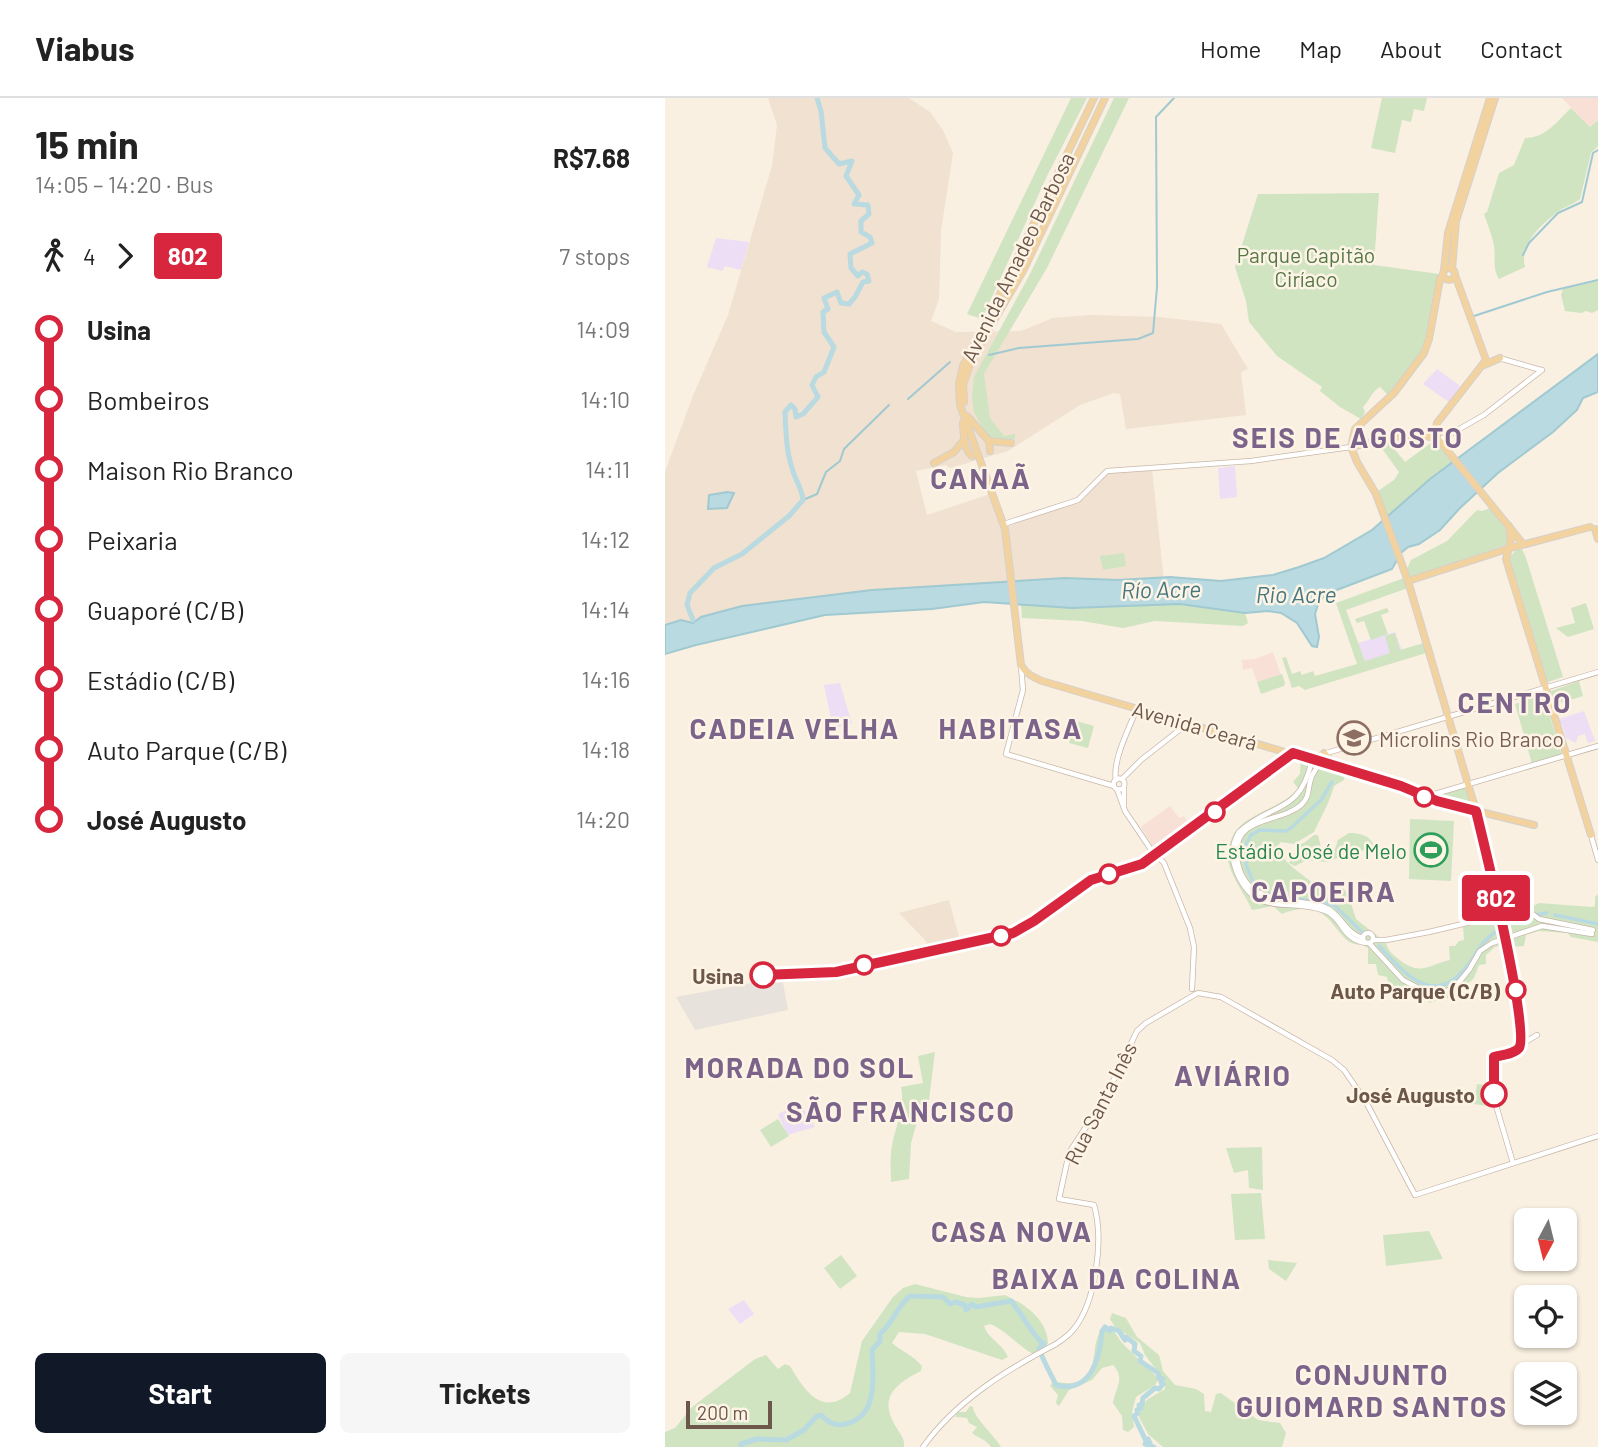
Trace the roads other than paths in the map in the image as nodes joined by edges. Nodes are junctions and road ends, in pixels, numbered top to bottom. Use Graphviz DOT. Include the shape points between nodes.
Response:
graph roads {
  1 [pos="1094,98"];
  2 [pos="1105,98"];
  3 [pos="1493,98"];
  4 [pos="1063,162"];
  5 [pos="1073,165"];
  6 [pos="1035,220"];
  7 [pos="1044,226"];
  8 [pos="1446,277"];
  9 [pos="1500,358"];
  10 [pos="1484,363"];
  11 [pos="965,415"];
  12 [pos="964,440"];
  13 [pos="1440,440"];
  14 [pos="989,441"];
  15 [pos="1011,443"];
  16 [pos="1351,447"];
  17 [pos="990,451"];
  18 [pos="972,456"];
  19 [pos="935,463"];
  20 [pos="1507,523"];
  21 [pos="1005,524"];
  22 [pos="1598,539"];
  23 [pos="1523,544"];
  24 [pos="1507,549"];
  25 [pos="1407,579"];
  26 [pos="1025,666"];
  27 [pos="1598,672"];
  28 [pos="1545,689"];
  29 [pos="1137,708"];
  30 [pos="1449,716"];
  31 [pos="1188,724"];
  32 [pos="1598,746"];
  33 [pos="1293,753"];
  34 [pos="1324,753"];
  35 [pos="1565,756"];
  36 [pos="1312,758"];
  37 [pos="1320,762"];
  38 [pos="1336,767"];
  39 [pos="1117,783"];
  40 [pos="1469,783"];
  41 [pos="1304,786"];
  42 [pos="1311,789"];
  43 [pos="1425,797"];
  44 [pos="1123,808"];
  45 [pos="1476,811"];
  46 [pos="1534,825"];
  47 [pos="1591,835"];
  48 [pos="1165,848"];
  49 [pos="1157,854"];
  50 [pos="1598,860"];
  51 [pos="1166,866"];
  52 [pos="1500,916"];
  53 [pos="1595,933"];
  54 [pos="1346,935"];
  55 [pos="1505,940"];
  56 [pos="1368,941"];
  57 [pos="1349,944"];
  58 [pos="1196,990"];
  59 [pos="1537,1035"];
  60 [pos="1521,1045"];
  61 [pos="1598,1136"];
  62 [pos="1513,1163"];
  63 [pos="923,1447"];
  1 -- 4 [label="main road, Avenida Amadeo Barbosa"];
  2 -- 5 [label="main road, Avenida Amadeo Barbosa"];
  3 -- 8 [label="main road" via="1456,221"];
  3 -- 8 [label="main road" via="1455,207 1445,247"];
  4 -- 5 [label="main road"];
  4 -- 6 [label="main road, Avenida Amadeo Barbosa"];
  5 -- 7 [label="main road, Avenida Amadeo Barbosa"];
  6 -- 7 [label="main road"];
  6 -- 11 [label="main road, Avenida Amadeo Barbosa" via="963,366 958,391"];
  7 -- 11 [label="main road, Avenida Amadeo Barbosa" via="967,371"];
  8 -- 10 [label="main road" via="1460,291"];
  8 -- 16 [label="main road" via="1424,353 1394,393 1355,429"];
  9 -- 10 [label="main road"];
  9 -- 13 [label="street" via="1542,370 1484,415"];
  10 -- 13 [label="main road" via="1437,423"];
  11 -- 12 [label="main road"];
  11 -- 14 [label="main road"];
  11 -- 21 [label="main road, Avenida Amadeo Barbosa"];
  12 -- 18 [label="main road"];
  12 -- 19 [label="main road"];
  13 -- 16 [label="main road" via="1411,434"];
  13 -- 20 [label="main road"];
  14 -- 15 [label="main road"];
  14 -- 17 [label="main road"];
  16 -- 21 [label="street" via="1251,461 1107,471 1078,500"];
  16 -- 25 [label="main road" via="1377,496"];
  20 -- 23 [label="main road"];
  20 -- 24 [label="main road" via="1511,540"];
  21 -- 26 [label="main road, Avenida Amadeo Barbosa"];
  22 -- 23 [label="main road" via="1592,526"];
  23 -- 24 [label="main road"];
  24 -- 25 [label="main road"];
  24 -- 28 [label="main road" via="1506,559"];
  25 -- 30 [label="main road"];
  26 -- 29 [label="main road, Avenida Ceará" via="1039,679"];
  26 -- 39 [label="street" via="1006,754"];
  27 -- 28 [label="street"];
  28 -- 30 [label="street"];
  28 -- 35 [label="main road"];
  29 -- 31 [label="main road, Avenida Ceará"];
  29 -- 39 [label="street" via="1115,770"];
  30 -- 34 [label="street"];
  30 -- 40 [label="main road"];
  31 -- 33 [label="main road, Avenida Ceará" via="1198,723"];
  31 -- 39 [label="street"];
  32 -- 35 [label="street"];
  33 -- 36 [label="main road, Avenida Ceará"];
  33 -- 48 [label="street"];
  34 -- 36 [label="street"];
  34 -- 38 [label="main road"];
  35 -- 40 [label="street"];
  35 -- 47 [label="main road"];
  36 -- 37 [label="main road, Avenida Ceará"];
  36 -- 41 [label="street"];
  37 -- 38 [label="main road, Avenida Ceará"];
  37 -- 42 [label="street" via="1311,777"];
  38 -- 43 [label="main road, Avenida Ceará"];
  39 -- 44 [label="street"];
  39 -- 44 [label="street" via="1124,786"];
  40 -- 43 [label="street"];
  40 -- 45 [label="main road"];
  41 -- 42 [label="street"];
  41 -- 54 [label="street" via="1289,803 1239,832 1232,852 1235,868 1246,890 1257,899 1325,911"];
  42 -- 56 [label="street" via="1296,808 1266,819 1242,835 1237,854 1242,874 1263,896 1327,908 1353,935"];
  43 -- 45 [label="main road, Avenida Ceará"];
  44 -- 49 [label="street"];
  45 -- 46 [label="main road, Avenida Ceará"];
  45 -- 52 [label="street"];
  47 -- 50 [label="street"];
  48 -- 49 [label="street"];
  48 -- 51 [label="street"];
  49 -- 51 [label="street"];
  51 -- 58 [label="street" via="1192,934"];
  52 -- 53 [label="street" via="1526,909 1539,919"];
  52 -- 55 [label="street"];
  52 -- 56 [label="street"];
  53 -- 55 [label="street" via="1542,926"];
  54 -- 56 [label="street"];
  54 -- 57 [label="street"];
  55 -- 56 [label="street" via="1484,948 1455,987 1438,995 1403,980"];
  55 -- 60 [label="street"];
  58 -- 62 [label="street" via="1221,997 1344,1070 1415,1195"];
  58 -- 63 [label="street, Rua Santa Inês" via="1137,1031 1106,1096 1069,1153 1059,1199 1094,1205 1100,1234 1085,1309 1074,1329 962,1403"];
  59 -- 60 [label="street"];
  60 -- 62 [label="street" via="1494,1057 1495,1102"];
  61 -- 62 [label="street"];
}
